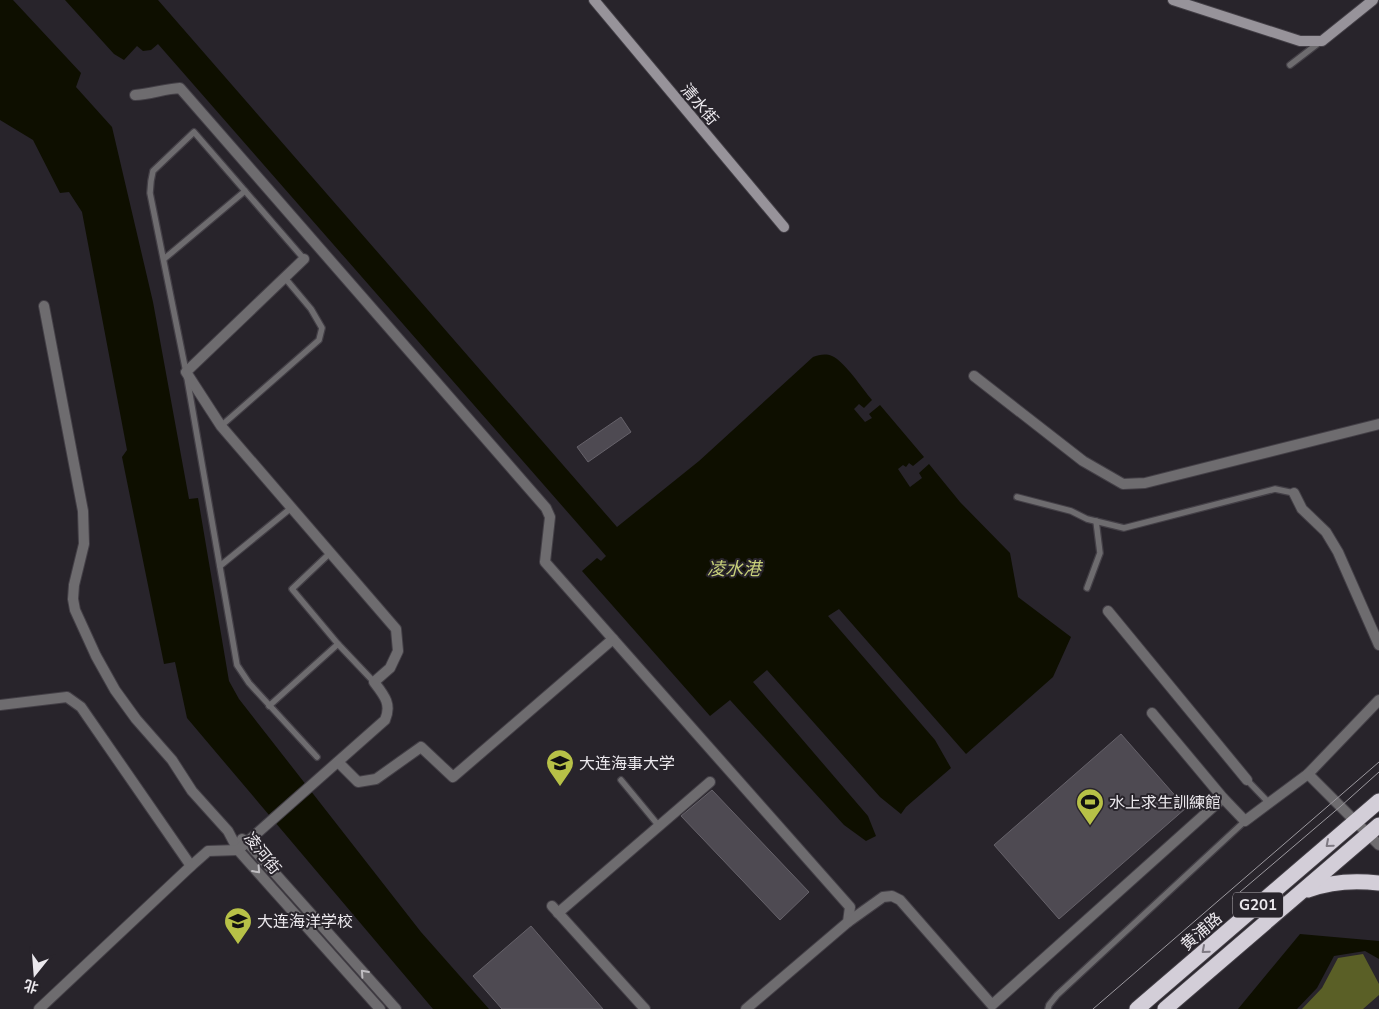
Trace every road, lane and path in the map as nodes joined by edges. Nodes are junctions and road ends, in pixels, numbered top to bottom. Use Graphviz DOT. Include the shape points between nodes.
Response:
graph roads {
  1 [pos="594,0"];
  2 [pos="1173,0"];
  3 [pos="1373,0"];
  4 [pos="1322,41"];
  5 [pos="1290,65"];
  6 [pos="135,95"];
  7 [pos="245,191"];
  8 [pos="784,227"];
  9 [pos="164,259"];
  10 [pos="304,259"];
  11 [pos="284,278"];
  12 [pos="44,306"];
  13 [pos="186,372"];
  14 [pos="974,376"];
  15 [pos="1379,424"];
  16 [pos="220,426"];
  17 [pos="1294,493"];
  18 [pos="1017,497"];
  19 [pos="291,508"];
  20 [pos="1096,521"];
  21 [pos="330,553"];
  22 [pos="220,566"];
  23 [pos="1087,588"];
  24 [pos="1108,611"];
  25 [pos="613,639"];
  26 [pos="338,644"];
  27 [pos="1379,645"];
  28 [pos="374,682"];
  29 [pos="1379,700"];
  30 [pos="0,705"];
  31 [pos="269,706"];
  32 [pos="1152,714"];
  33 [pos="317,757"];
  34 [pos="338,762"];
  35 [pos="1308,774"];
  36 [pos="621,780"];
  37 [pos="1247,780"];
  38 [pos="710,782"];
  39 [pos="1222,798"];
  40 [pos="1379,801"];
  41 [pos="1270,804"];
  42 [pos="1356,820"];
  43 [pos="1246,821"];
  44 [pos="659,826"];
  45 [pos="1374,830"];
  46 [pos="228,831"];
  47 [pos="247,842"];
  48 [pos="1379,846"];
  49 [pos="238,850"];
  50 [pos="191,866"];
  51 [pos="1379,883"];
  52 [pos="1299,893"];
  53 [pos="848,922"];
  54 [pos="39,1009"];
  55 [pos="380,1009"];
  56 [pos="396,1009"];
  57 [pos="645,1009"];
  58 [pos="746,1009"];
  59 [pos="1048,1009"];
  60 [pos="1137,1009"];
  61 [pos="1165,1009"];
  1 -- 8 [label="main road, 清水街"];
  2 -- 4 [label="main road" via="1300,41"];
  3 -- 4 [label="main road"];
  4 -- 5 [label="lane"];
  6 -- 25 [label="street" via="180,88 546,508 550,517 545,562"];
  7 -- 9 [label="lane"];
  7 -- 9 [label="lane" via="194,132 153,171 150,181"];
  7 -- 10 [label="lane"];
  9 -- 13 [label="lane"];
  10 -- 11 [label="street"];
  11 -- 13 [label="street"];
  11 -- 16 [label="lane" via="311,309 322,328 318,340"];
  12 -- 46 [label="street" via="83,511 84,544 74,585 75,610 115,690 172,760 192,791"];
  13 -- 16 [label="street"];
  13 -- 22 [label="lane"];
  14 -- 15 [label="street" via="1083,461 1123,484 1145,483"];
  16 -- 19 [label="street"];
  17 -- 20 [label="lane" via="1275,489 1124,528"];
  17 -- 27 [label="street" via="1302,509 1326,532 1338,552"];
  18 -- 20 [label="lane"];
  19 -- 21 [label="street"];
  19 -- 22 [label="lane"];
  20 -- 23 [label="lane" via="1100,553"];
  21 -- 26 [label="lane" via="292,589"];
  21 -- 28 [label="street" via="396,629 398,651 390,668"];
  22 -- 31 [label="lane" via="237,665"];
  24 -- 37 [label="street"];
  25 -- 34 [label="street" via="453,777 421,747 376,779 358,782"];
  25 -- 53 [label="street" via="850,907"];
  26 -- 28 [label="lane"];
  26 -- 31 [label="lane"];
  28 -- 34 [label="street" via="386,697 389,712 385,720"];
  29 -- 35 [label="street"];
  30 -- 50 [label="street" via="67,697 81,707"];
  31 -- 33 [label="lane"];
  32 -- 39 [label="street"];
  34 -- 47 [label="street"];
  35 -- 41 [label="street"];
  35 -- 42 [label="street"];
  36 -- 44 [label="lane"];
  37 -- 41 [label="lane"];
  38 -- 44 [label="street"];
  39 -- 43 [label="street"];
  39 -- 53 [label="street" via="992,1005 900,900 883,896"];
  40 -- 42 [label="highway, 黄浦路 / G201"];
  41 -- 43 [label="street"];
  42 -- 45 [label="street"];
  42 -- 60 [label="highway, 黄浦路 / G201, one-way"];
  43 -- 59 [label="lane" via="1056,995"];
  44 -- 57 [label="street" via="555,910"];
  45 -- 48 [label="street"];
  45 -- 52 [label="highway, G201"];
  46 -- 47 [label="street, 凌河街"];
  46 -- 49 [label="street, 凌河街"];
  47 -- 49 [label="street"];
  56 -- 47 [label="street, 凌河街, one-way"];
  49 -- 50 [label="street" via="208,852"];
  49 -- 55 [label="street, 凌河街, one-way"];
  50 -- 54 [label="street"];
  51 -- 52 [label="highway" via="1335,882"];
  52 -- 61 [label="highway, G201"];
  53 -- 58 [label="street"];
}
